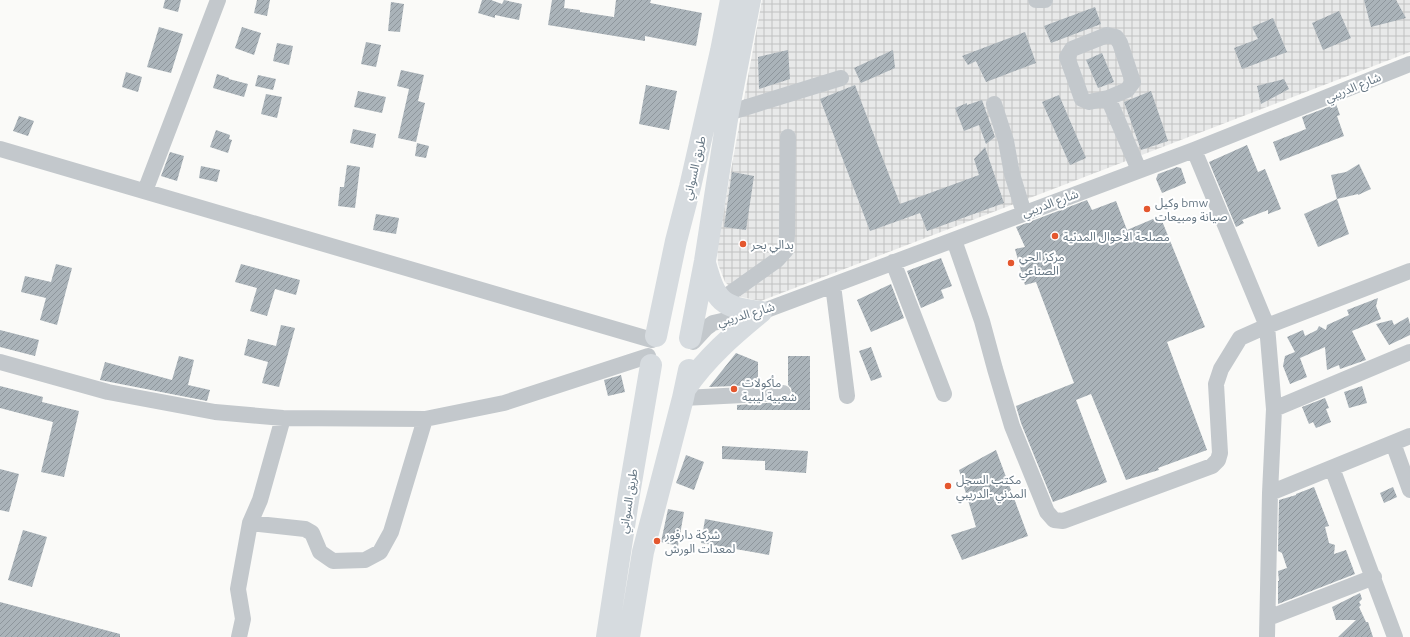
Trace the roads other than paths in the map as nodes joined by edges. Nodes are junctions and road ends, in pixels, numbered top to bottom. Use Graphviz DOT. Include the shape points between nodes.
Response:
graph roads {
  1 [pos="218,0"];
  2 [pos="731,0"];
  3 [pos="750,0"];
  4 [pos="1036,0"];
  5 [pos="1045,0"];
  6 [pos="1410,64"];
  7 [pos="841,78"];
  8 [pos="1108,98"];
  9 [pos="994,104"];
  10 [pos="728,113"];
  11 [pos="788,137"];
  12 [pos="0,149"];
  13 [pos="1194,150"];
  14 [pos="1139,170"];
  15 [pos="145,191"];
  16 [pos="1024,213"];
  17 [pos="954,240"];
  18 [pos="705,261"];
  19 [pos="894,262"];
  20 [pos="1410,271"];
  21 [pos="833,285"];
  22 [pos="721,300"];
  23 [pos="761,312"];
  24 [pos="1266,326"];
  25 [pos="692,340"];
  26 [pos="652,349"];
  27 [pos="1410,352"];
  28 [pos="0,362"];
  29 [pos="685,386"];
  30 [pos="782,393"];
  31 [pos="944,394"];
  32 [pos="847,396"];
  33 [pos="1274,409"];
  34 [pos="283,418"];
  35 [pos="425,419"];
  36 [pos="1410,436"];
  37 [pos="1393,443"];
  38 [pos="1332,468"];
  39 [pos="1410,490"];
  40 [pos="1270,493"];
  41 [pos="250,523"];
  42 [pos="1374,577"];
  43 [pos="1268,618"];
  44 [pos="239,637"];
  45 [pos="607,637"];
  46 [pos="629,637"];
  47 [pos="1267,637"];
  48 [pos="1395,637"];
  1 -- 15 [label="street"];
  2 -- 26 [label="highway, طريق السواني"];
  3 -- 10 [label="highway, طريق السواني"];
  4 -- 5 [label="street"];
  6 -- 13 [label="street, شارع الدريبي"];
  7 -- 10 [label="street"];
  8 -- 8 [label="street" via="1089,102 1082,99 1067,57 1072,49 1107,35 1116,37 1120,43 1133,82 1127,90"];
  8 -- 14 [label="street"];
  9 -- 16 [label="street"];
  10 -- 18 [label="highway, طريق السواني"];
  11 -- 22 [label="street" via="786,250 777,260"];
  12 -- 15 [label="street"];
  13 -- 14 [label="street, شارع الدريبي"];
  13 -- 24 [label="street"];
  14 -- 16 [label="street, شارع الدريبي"];
  15 -- 26 [label="street"];
  16 -- 17 [label="street, شارع الدريبي"];
  17 -- 19 [label="street, شارع الدريبي"];
  17 -- 24 [label="street" via="982,321 1012,426 1047,512 1054,520 1063,521 1212,466 1220,453 1216,384 1221,369 1240,338"];
  18 -- 22 [label="highway" via="710,282"];
  18 -- 25 [label="highway, طريق السواني"];
  19 -- 21 [label="street, شارع الدريبي"];
  19 -- 31 [label="street"];
  20 -- 24 [label="street"];
  21 -- 23 [label="street, شارع الدريبي"];
  21 -- 32 [label="street"];
  22 -- 23 [label="highway" via="739,309"];
  23 -- 25 [label="street, شارع الدريبي" via="713,323"];
  23 -- 29 [label="highway" via="712,355"];
  24 -- 33 [label="street"];
  25 -- 26 [label="highway" via="676,330 665,330"];
  25 -- 29 [label="highway, طريق السواني" via="695,357"];
  26 -- 29 [label="highway" via="659,373 669,377 680,376"];
  26 -- 35 [label="street" via="504,403"];
  26 -- 45 [label="highway, طريق السواني"];
  27 -- 33 [label="street"];
  28 -- 34 [label="street" via="108,392 215,412"];
  29 -- 30 [label="street"];
  29 -- 46 [label="highway, طريق السواني" via="643,552"];
  33 -- 40 [label="street"];
  34 -- 35 [label="street"];
  34 -- 41 [label="street" via="260,500"];
  35 -- 41 [label="street" via="391,532 380,552 365,560 333,561 320,552 312,533 305,529"];
  36 -- 37 [label="street"];
  37 -- 38 [label="street"];
  37 -- 39 [label="street"];
  38 -- 40 [label="street"];
  38 -- 42 [label="street"];
  40 -- 43 [label="street"];
  41 -- 44 [label="street" via="238,589 243,619"];
  42 -- 43 [label="street"];
  42 -- 48 [label="street"];
  43 -- 47 [label="street"];
}
